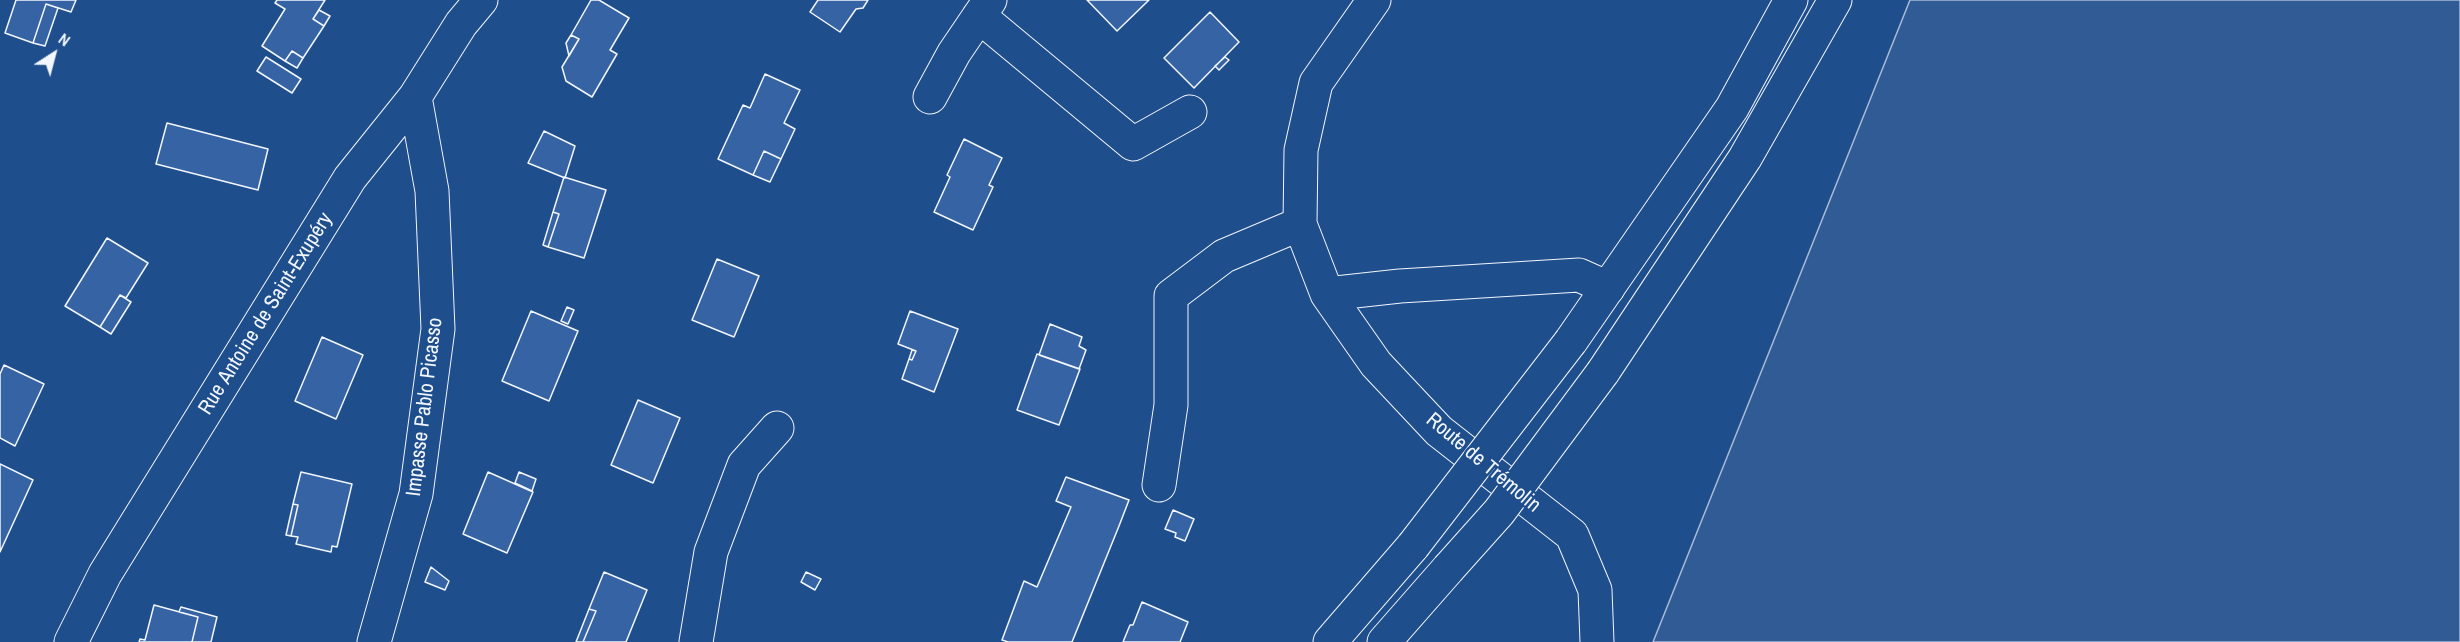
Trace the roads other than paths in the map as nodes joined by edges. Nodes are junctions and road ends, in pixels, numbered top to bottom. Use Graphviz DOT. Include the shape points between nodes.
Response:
graph roads {
  1 [pos="481,0"];
  2 [pos="1374,0"];
  3 [pos="1791,0"];
  4 [pos="1835,0"];
  5 [pos="984,8"];
  6 [pos="415,97"];
  7 [pos="930,97"];
  8 [pos="1190,112"];
  9 [pos="1300,224"];
  10 [pos="1608,288"];
  11 [pos="1327,294"];
  12 [pos="777,428"];
  13 [pos="1159,485"];
  14 [pos="71,642"];
  15 [pos="374,642"];
  16 [pos="696,642"];
  17 [pos="1330,642"];
  18 [pos="1384,642"];
  19 [pos="1597,642"];
  1 -- 6 [label="main road, Rue Antoine de Saint-Exupéry" via="461,24"];
  2 -- 9 [label="main road, Route de Trémolin" via="1316,83 1301,150"];
  3 -- 10 [label="main road" via="1732,108"];
  4 -- 18 [label="main road, bridge" via="1744,158 1603,372 1499,512"];
  5 -- 7 [label="main road"];
  5 -- 8 [label="main road" via="1133,144"];
  6 -- 14 [label="main road, Rue Antoine de Saint-Exupéry" via="350,178 105,574"];
  6 -- 15 [label="main road, Impasse Pablo Picasso" via="432,191 438,329 416,494"];
  9 -- 11 [label="main road, Route de Trémolin"];
  9 -- 13 [label="main road" via="1224,256 1171,296 1171,405"];
  10 -- 11 [label="main road" via="1579,275"];
  10 -- 17 [label="main road, bridge" via="1413,546"];
  11 -- 19 [label="main road, Route de Trémolin" via="1376,364 1439,431 1572,536 1594,590"];
  12 -- 16 [label="main road" via="744,465 711,552"];
}
